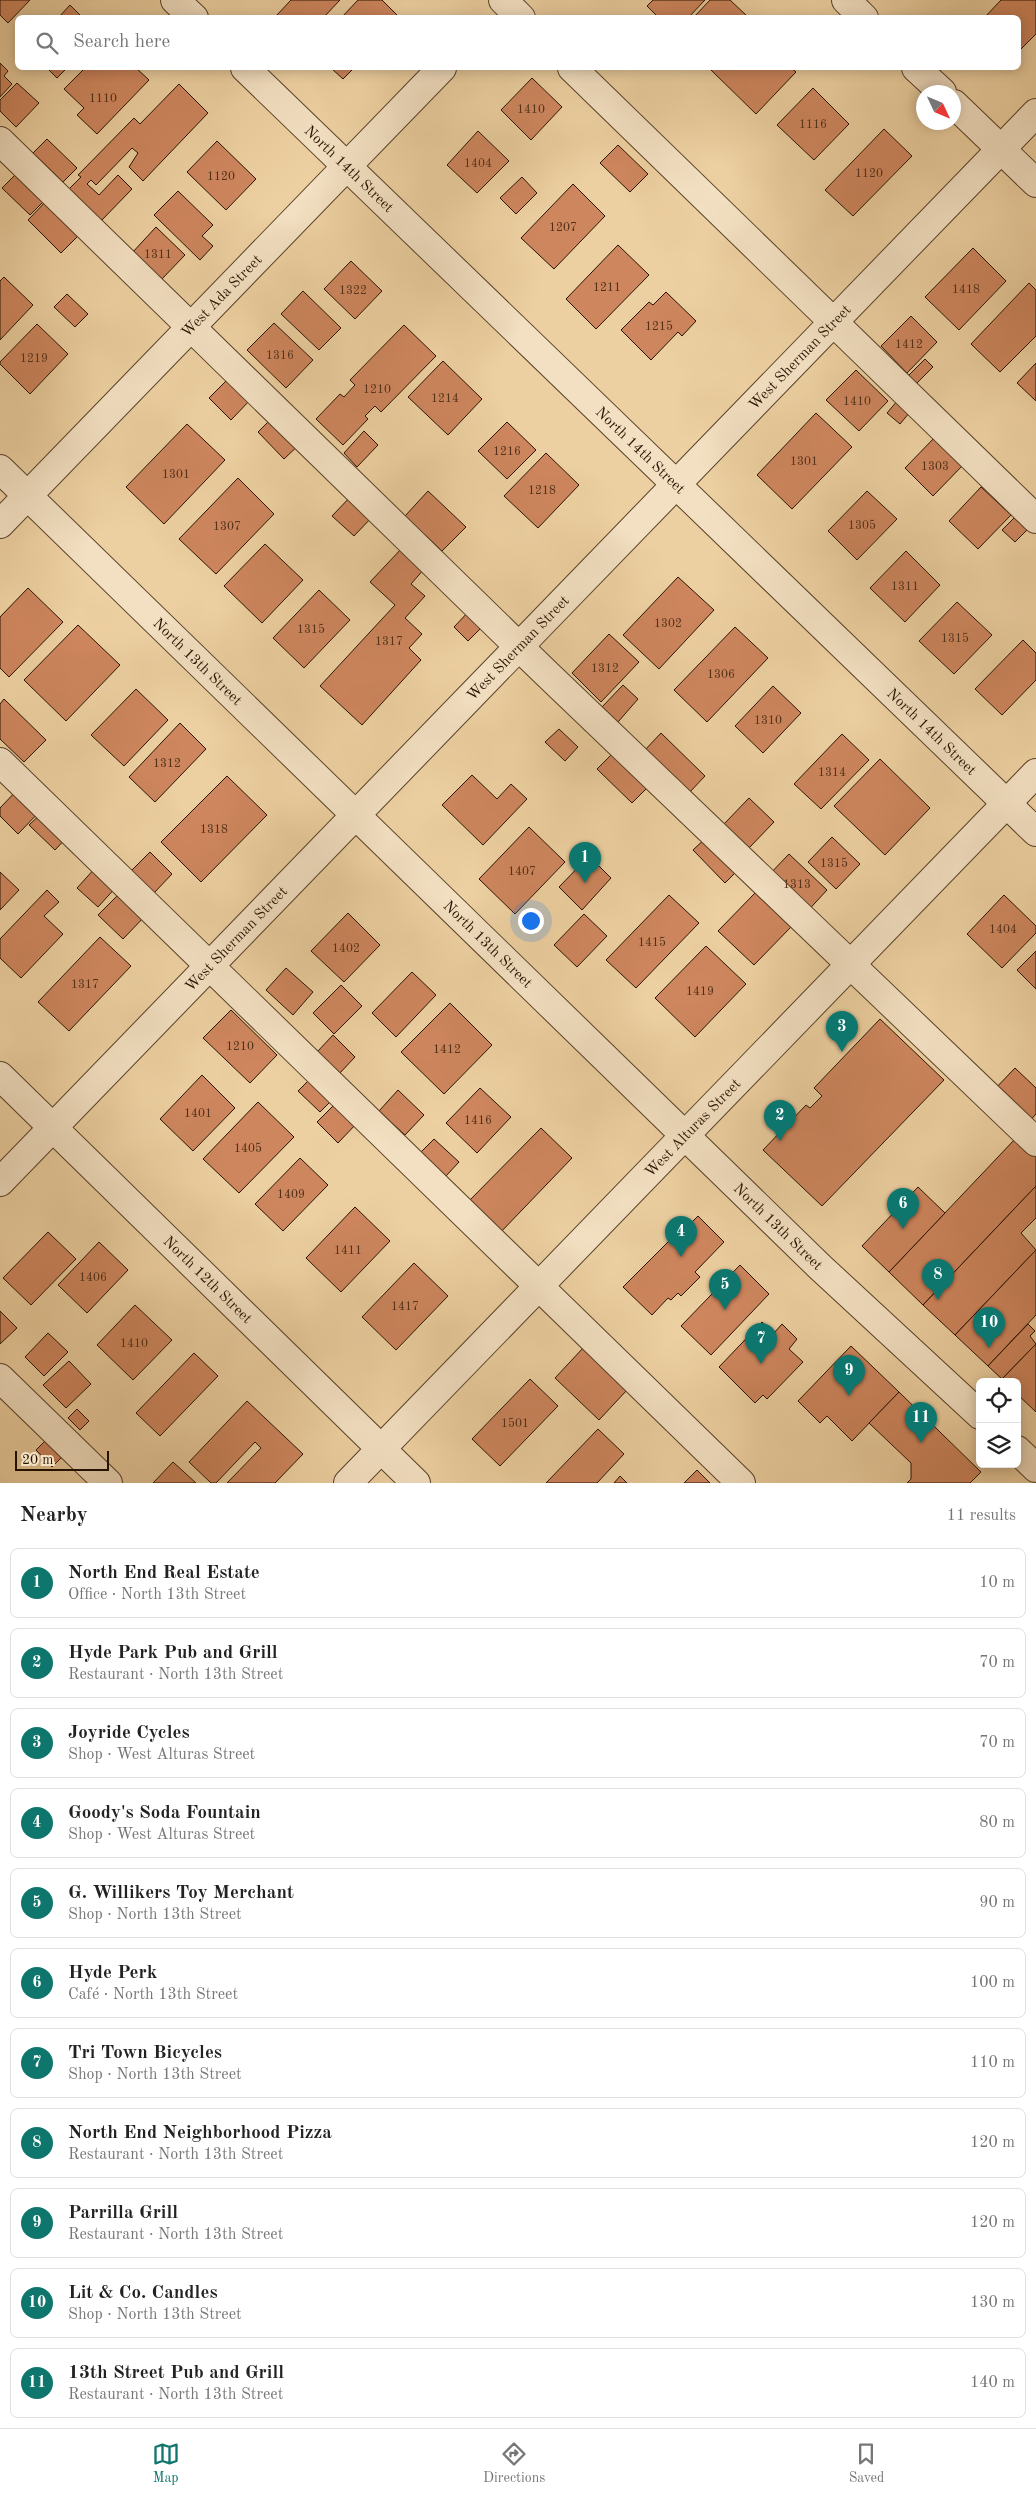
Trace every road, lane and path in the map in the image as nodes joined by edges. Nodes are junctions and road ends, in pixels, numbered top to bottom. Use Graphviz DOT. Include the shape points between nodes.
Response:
graph roads {
  1 [pos="176,0"];
  2 [pos="846,0"];
  3 [pos="191,15"];
  4 [pos="861,15"];
  5 [pos="247,70"];
  6 [pos="440,70"];
  7 [pos="574,70"];
  8 [pos="918,70"];
  9 [pos="934,85"];
  10 [pos="961,111"];
  11 [pos="1036,113"];
  12 [pos="0,141"];
  13 [pos="1001,150"];
  14 [pos="347,166"];
  15 [pos="1036,183"];
  16 [pos="833,323"];
  17 [pos="192,326"];
  18 [pos="0,469"];
  19 [pos="676,484"];
  20 [pos="27,496"];
  21 [pos="1036,519"];
  22 [pos="0,524"];
  23 [pos="519,646"];
  24 [pos="0,762"];
  25 [pos="1036,773"];
  26 [pos="1006,803"];
  27 [pos="355,815"];
  28 [pos="1036,832"];
  29 [pos="850,964"];
  30 [pos="210,966"];
  31 [pos="0,1076"];
  32 [pos="53,1128"];
  33 [pos="684,1135"];
  34 [pos="1036,1142"];
  35 [pos="0,1182"];
  36 [pos="539,1286"];
  37 [pos="0,1378"];
  38 [pos="976,1411"];
  39 [pos="381,1449"];
  40 [pos="1021,1454"];
  41 [pos="1036,1468"];
  42 [pos="1036,1475"];
  43 [pos="108,1483"];
  44 [pos="348,1483"];
  45 [pos="416,1483"];
  46 [pos="741,1483"];
  47 [pos="1027,1483"];
  1 -- 3 [label="street"];
  2 -- 4 [label="street"];
  5 -- 14 [label="street, North 14th Street"];
  6 -- 14 [label="street, West Ada Street"];
  7 -- 16 [label="street"];
  8 -- 9 [label="street"];
  10 -- 13 [label="street"];
  11 -- 13 [label="street, West Sherman Street"];
  12 -- 17 [label="street"];
  13 -- 15 [label="street"];
  13 -- 16 [label="street, West Sherman Street"];
  14 -- 17 [label="street, West Ada Street"];
  14 -- 19 [label="street, North 14th Street"];
  16 -- 19 [label="street, West Sherman Street"];
  16 -- 21 [label="street"];
  17 -- 20 [label="street, West Ada Street"];
  17 -- 23 [label="street"];
  18 -- 20 [label="street, North 13th Street"];
  19 -- 23 [label="street, West Sherman Street"];
  19 -- 26 [label="street, North 14th Street"];
  20 -- 22 [label="street, West Ada Street"];
  20 -- 27 [label="street, North 13th Street"];
  23 -- 27 [label="street, West Sherman Street"];
  23 -- 29 [label="street"];
  24 -- 30 [label="street"];
  25 -- 26 [label="street, West Alturas Street"];
  26 -- 28 [label="street, North 14th Street"];
  26 -- 29 [label="street, West Alturas Street"];
  27 -- 30 [label="street, West Sherman Street"];
  27 -- 33 [label="street, North 13th Street"];
  29 -- 33 [label="street, West Alturas Street"];
  29 -- 34 [label="street"];
  30 -- 32 [label="street, West Sherman Street"];
  30 -- 36 [label="street"];
  31 -- 32 [label="street, North 12th Street"];
  32 -- 35 [label="street, West Sherman Street"];
  32 -- 39 [label="street, North 12th Street"];
  33 -- 36 [label="street, West Alturas Street"];
  33 -- 38 [label="street, North 13th Street"];
  36 -- 39 [label="street, West Alturas Street"];
  36 -- 46 [label="street"];
  37 -- 43 [label="street"];
  39 -- 44 [label="street, West Alturas Street"];
  39 -- 45 [label="street, North 12th Street"];
  40 -- 41 [label="street"];
  42 -- 47 [label="street"];
}
